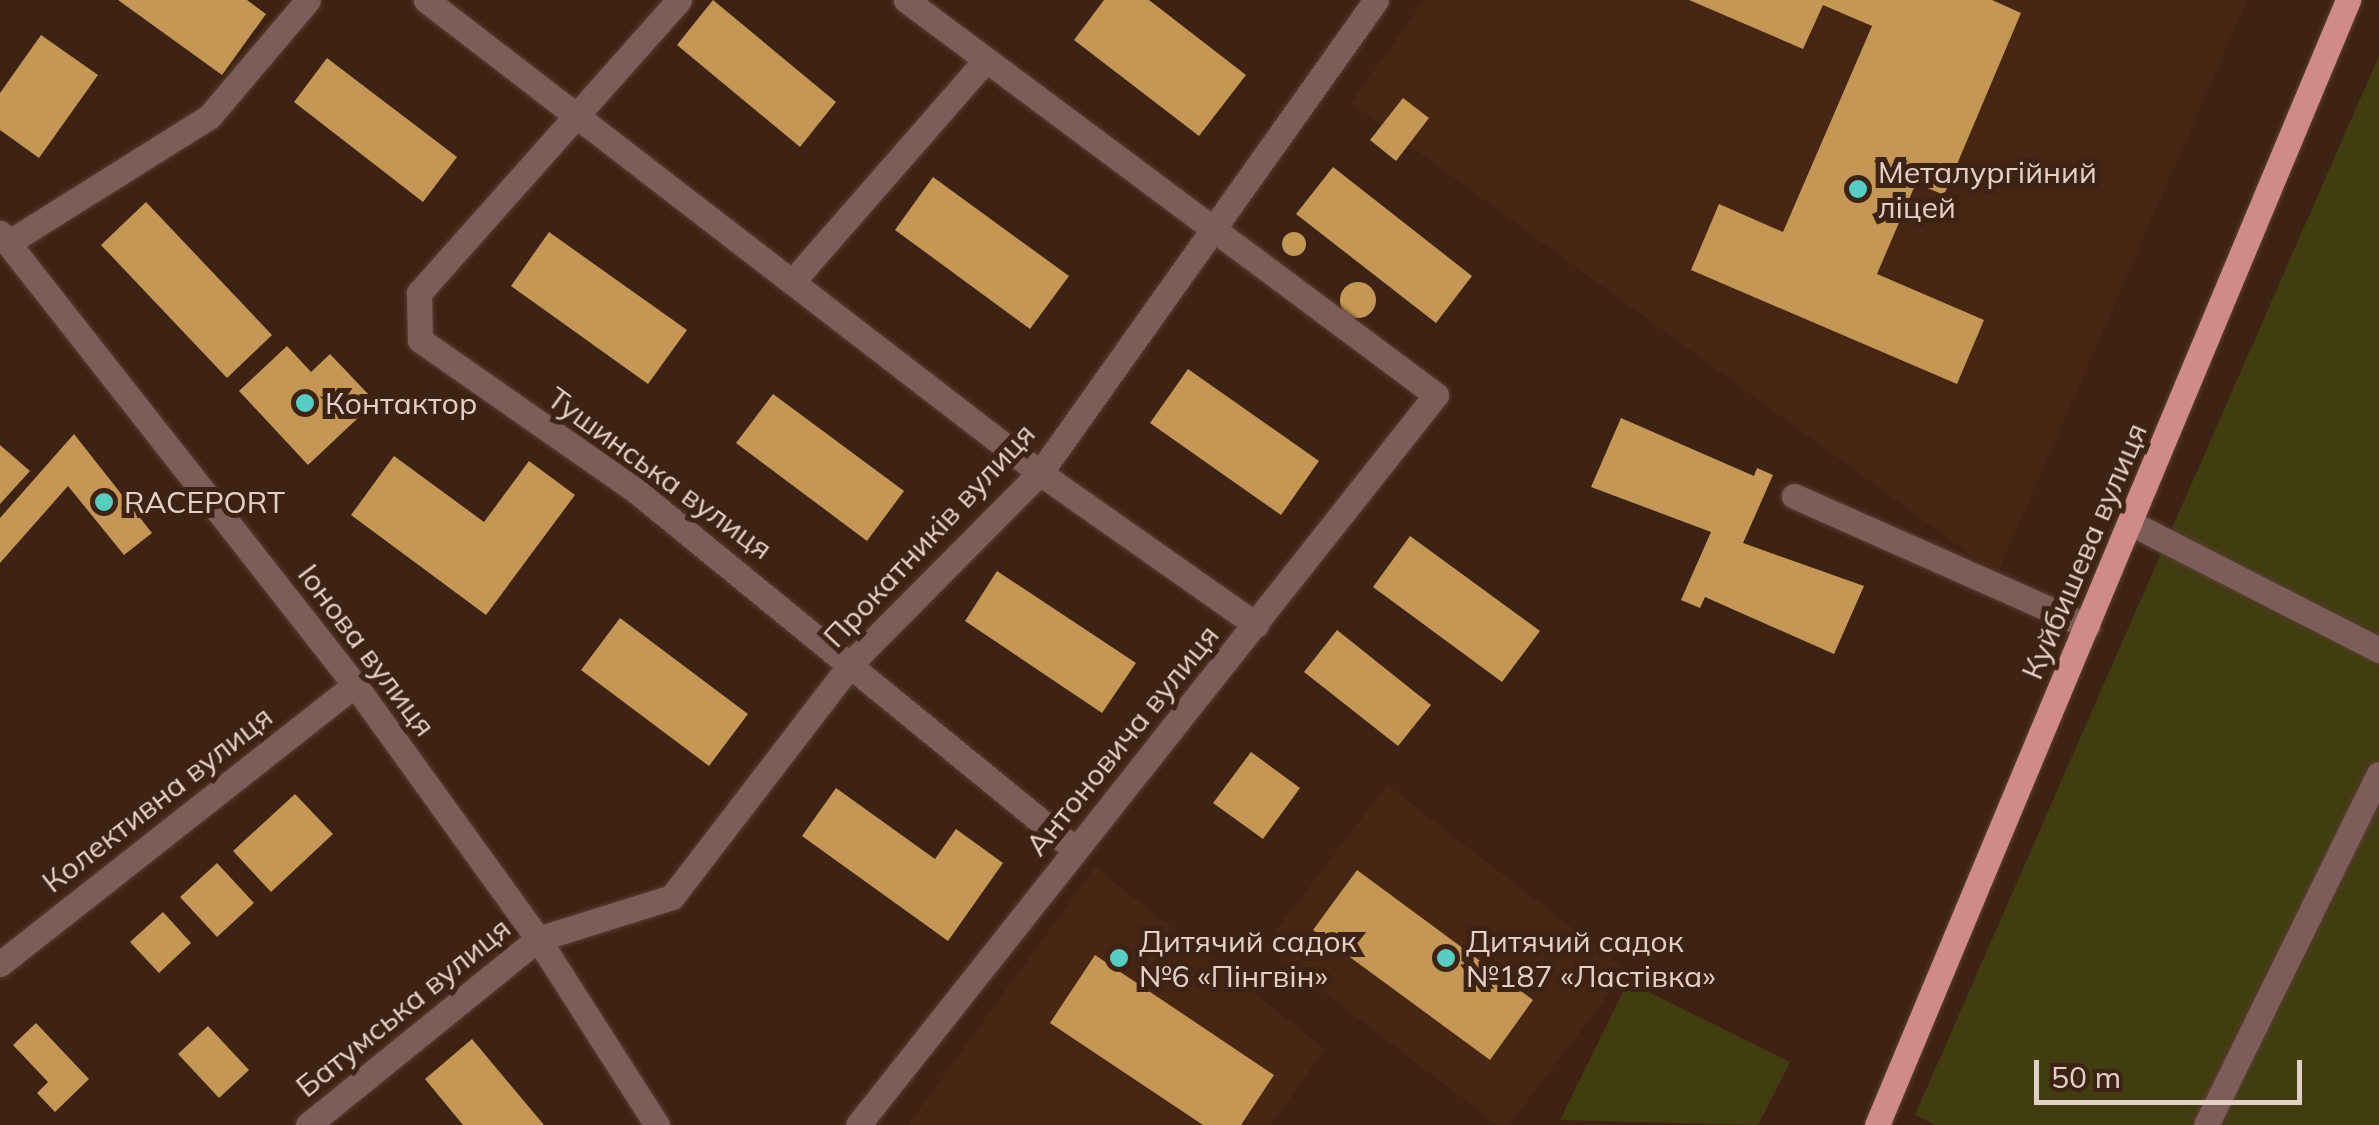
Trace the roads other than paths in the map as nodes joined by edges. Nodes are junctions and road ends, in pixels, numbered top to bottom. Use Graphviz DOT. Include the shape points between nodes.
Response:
graph roads {
  1 [pos="308,0"];
  2 [pos="426,0"];
  3 [pos="679,0"];
  4 [pos="906,0"];
  5 [pos="1376,0"];
  6 [pos="2348,0"];
  7 [pos="986,60"];
  8 [pos="581,114"];
  9 [pos="1211,236"];
  10 [pos="6,237"];
  11 [pos="792,282"];
  12 [pos="1040,473"];
  13 [pos="1794,496"];
  14 [pos="2131,524"];
  15 [pos="1256,625"];
  16 [pos="2088,626"];
  17 [pos="2379,650"];
  18 [pos="854,660"];
  19 [pos="355,684"];
  20 [pos="2379,774"];
  21 [pos="1076,850"];
  22 [pos="538,938"];
  23 [pos="0,964"];
  24 [pos="1880,1124"];
  25 [pos="308,1125"];
  26 [pos="657,1125"];
  27 [pos="858,1125"];
  28 [pos="2206,1125"];
  1 -- 10 [label="street" via="209,117"];
  2 -- 8 [label="street"];
  3 -- 8 [label="street, Тушинська вулиця"];
  4 -- 7 [label="street"];
  5 -- 9 [label="street, Прокатників вулиця"];
  6 -- 14 [label="main road, Куйбишева вулиця"];
  7 -- 9 [label="street"];
  7 -- 11 [label="street"];
  8 -- 11 [label="street"];
  8 -- 18 [label="street, Тушинська вулиця" via="419,293 420,340"];
  9 -- 12 [label="street, Прокатників вулиця"];
  9 -- 15 [label="street, Антоновича вулиця" via="1436,395"];
  10 -- 19 [label="street, Іонова вулиця"];
  11 -- 12 [label="street"];
  12 -- 15 [label="street"];
  12 -- 18 [label="street, Прокатників вулиця"];
  13 -- 16 [label="street"];
  14 -- 16 [label="main road, Куйбишева вулиця"];
  14 -- 17 [label="street"];
  15 -- 21 [label="street, Антоновича вулиця"];
  16 -- 24 [label="main road, Куйбишева вулиця"];
  18 -- 21 [label="street, Тушинська вулиця"];
  18 -- 22 [label="street, Прокатників вулиця" via="672,898"];
  19 -- 22 [label="street, Іонова вулиця"];
  19 -- 23 [label="street, Колективна вулиця"];
  20 -- 28 [label="street"];
  21 -- 27 [label="street, Антоновича вулиця"];
  22 -- 25 [label="street, Батумська вулиця"];
  22 -- 26 [label="street, Іонова вулиця"];
}
